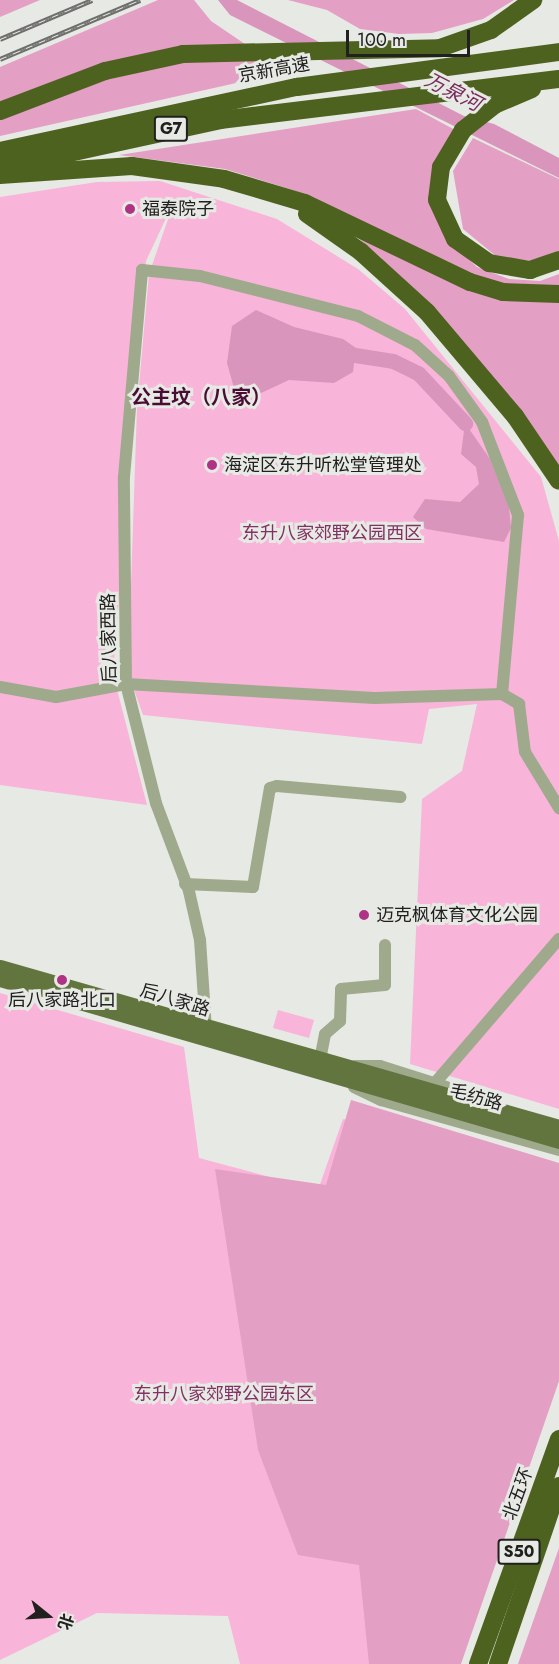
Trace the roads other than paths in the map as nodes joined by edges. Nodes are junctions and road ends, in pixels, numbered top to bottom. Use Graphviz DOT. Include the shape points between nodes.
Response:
graph roads {
  1 [pos="533,0"];
  2 [pos="559,52"];
  3 [pos="557,79"];
  4 [pos="0,111"];
  5 [pos="0,151"];
  6 [pos="0,168"];
  7 [pos="0,175"];
  8 [pos="266,191"];
  9 [pos="559,260"];
  10 [pos="559,294"];
  11 [pos="559,481"];
  12 [pos="126,684"];
  13 [pos="0,687"];
  14 [pos="502,693"];
  15 [pos="401,797"];
  16 [pos="559,808"];
  17 [pos="185,884"];
  18 [pos="559,939"];
  19 [pos="385,945"];
  20 [pos="0,967"];
  21 [pos="0,980"];
  22 [pos="206,1030"];
  23 [pos="320,1060"];
  24 [pos="337,1071"];
  25 [pos="435,1083"];
  26 [pos="384,1085"];
  27 [pos="559,1121"];
  28 [pos="559,1127"];
  29 [pos="559,1141"];
  30 [pos="559,1150"];
  31 [pos="559,1439"];
  32 [pos="559,1486"];
  33 [pos="478,1664"];
  34 [pos="498,1664"];
  1 -- 4 [label="highway" via="491,30 440,48 200,53 105,71"];
  2 -- 5 [label="highway, 京新高速 / G7" via="297,87"];
  3 -- 6 [label="highway, G7" via="345,104 127,137"];
  3 -- 9 [label="highway" via="496,104 463,130 446,154 438,179 440,213 464,248 489,263 517,270"];
  7 -- 8 [label="highway" via="132,166 224,178"];
  8 -- 10 [label="highway" via="360,227 470,282 504,292"];
  8 -- 11 [label="highway" via="361,252 428,312 515,416"];
  12 -- 13 [label="street" via="56,697"];
  12 -- 14 [label="street" via="421,699 450,692"];
  12 -- 14 [label="street, 后八家西路" via="124,477 142,270 200,276 358,316 415,345 449,376 482,422 518,515"];
  12 -- 17 [label="street, 后八家西路" via="156,803"];
  14 -- 16 [label="street" via="519,704 525,752"];
  15 -- 17 [label="street" via="270,788 253,887"];
  17 -- 22 [label="street, 后八家西路" via="200,940"];
  18 -- 25 [label="street"];
  19 -- 23 [label="street" via="385,985 341,989 340,1021 325,1034"];
  20 -- 22 [label="main road, 后八家路"];
  21 -- 24 [label="main road, 后八家路"];
  22 -- 23 [label="main road, 后八家路"];
  23 -- 24 [label="main road, 后八家路"];
  24 -- 25 [label="street, 后八家路" via="380,1066"];
  24 -- 26 [label="main road, 后八家路"];
  24 -- 30 [label="street, 后八家路" via="381,1100"];
  25 -- 27 [label="street, 后八家路"];
  26 -- 28 [label="main road, 毛纺路"];
  26 -- 29 [label="main road, 毛纺路"];
  31 -- 33 [label="highway, 北五环 / S50"];
  32 -- 34 [label="highway, 北五环 / S50"];
}
